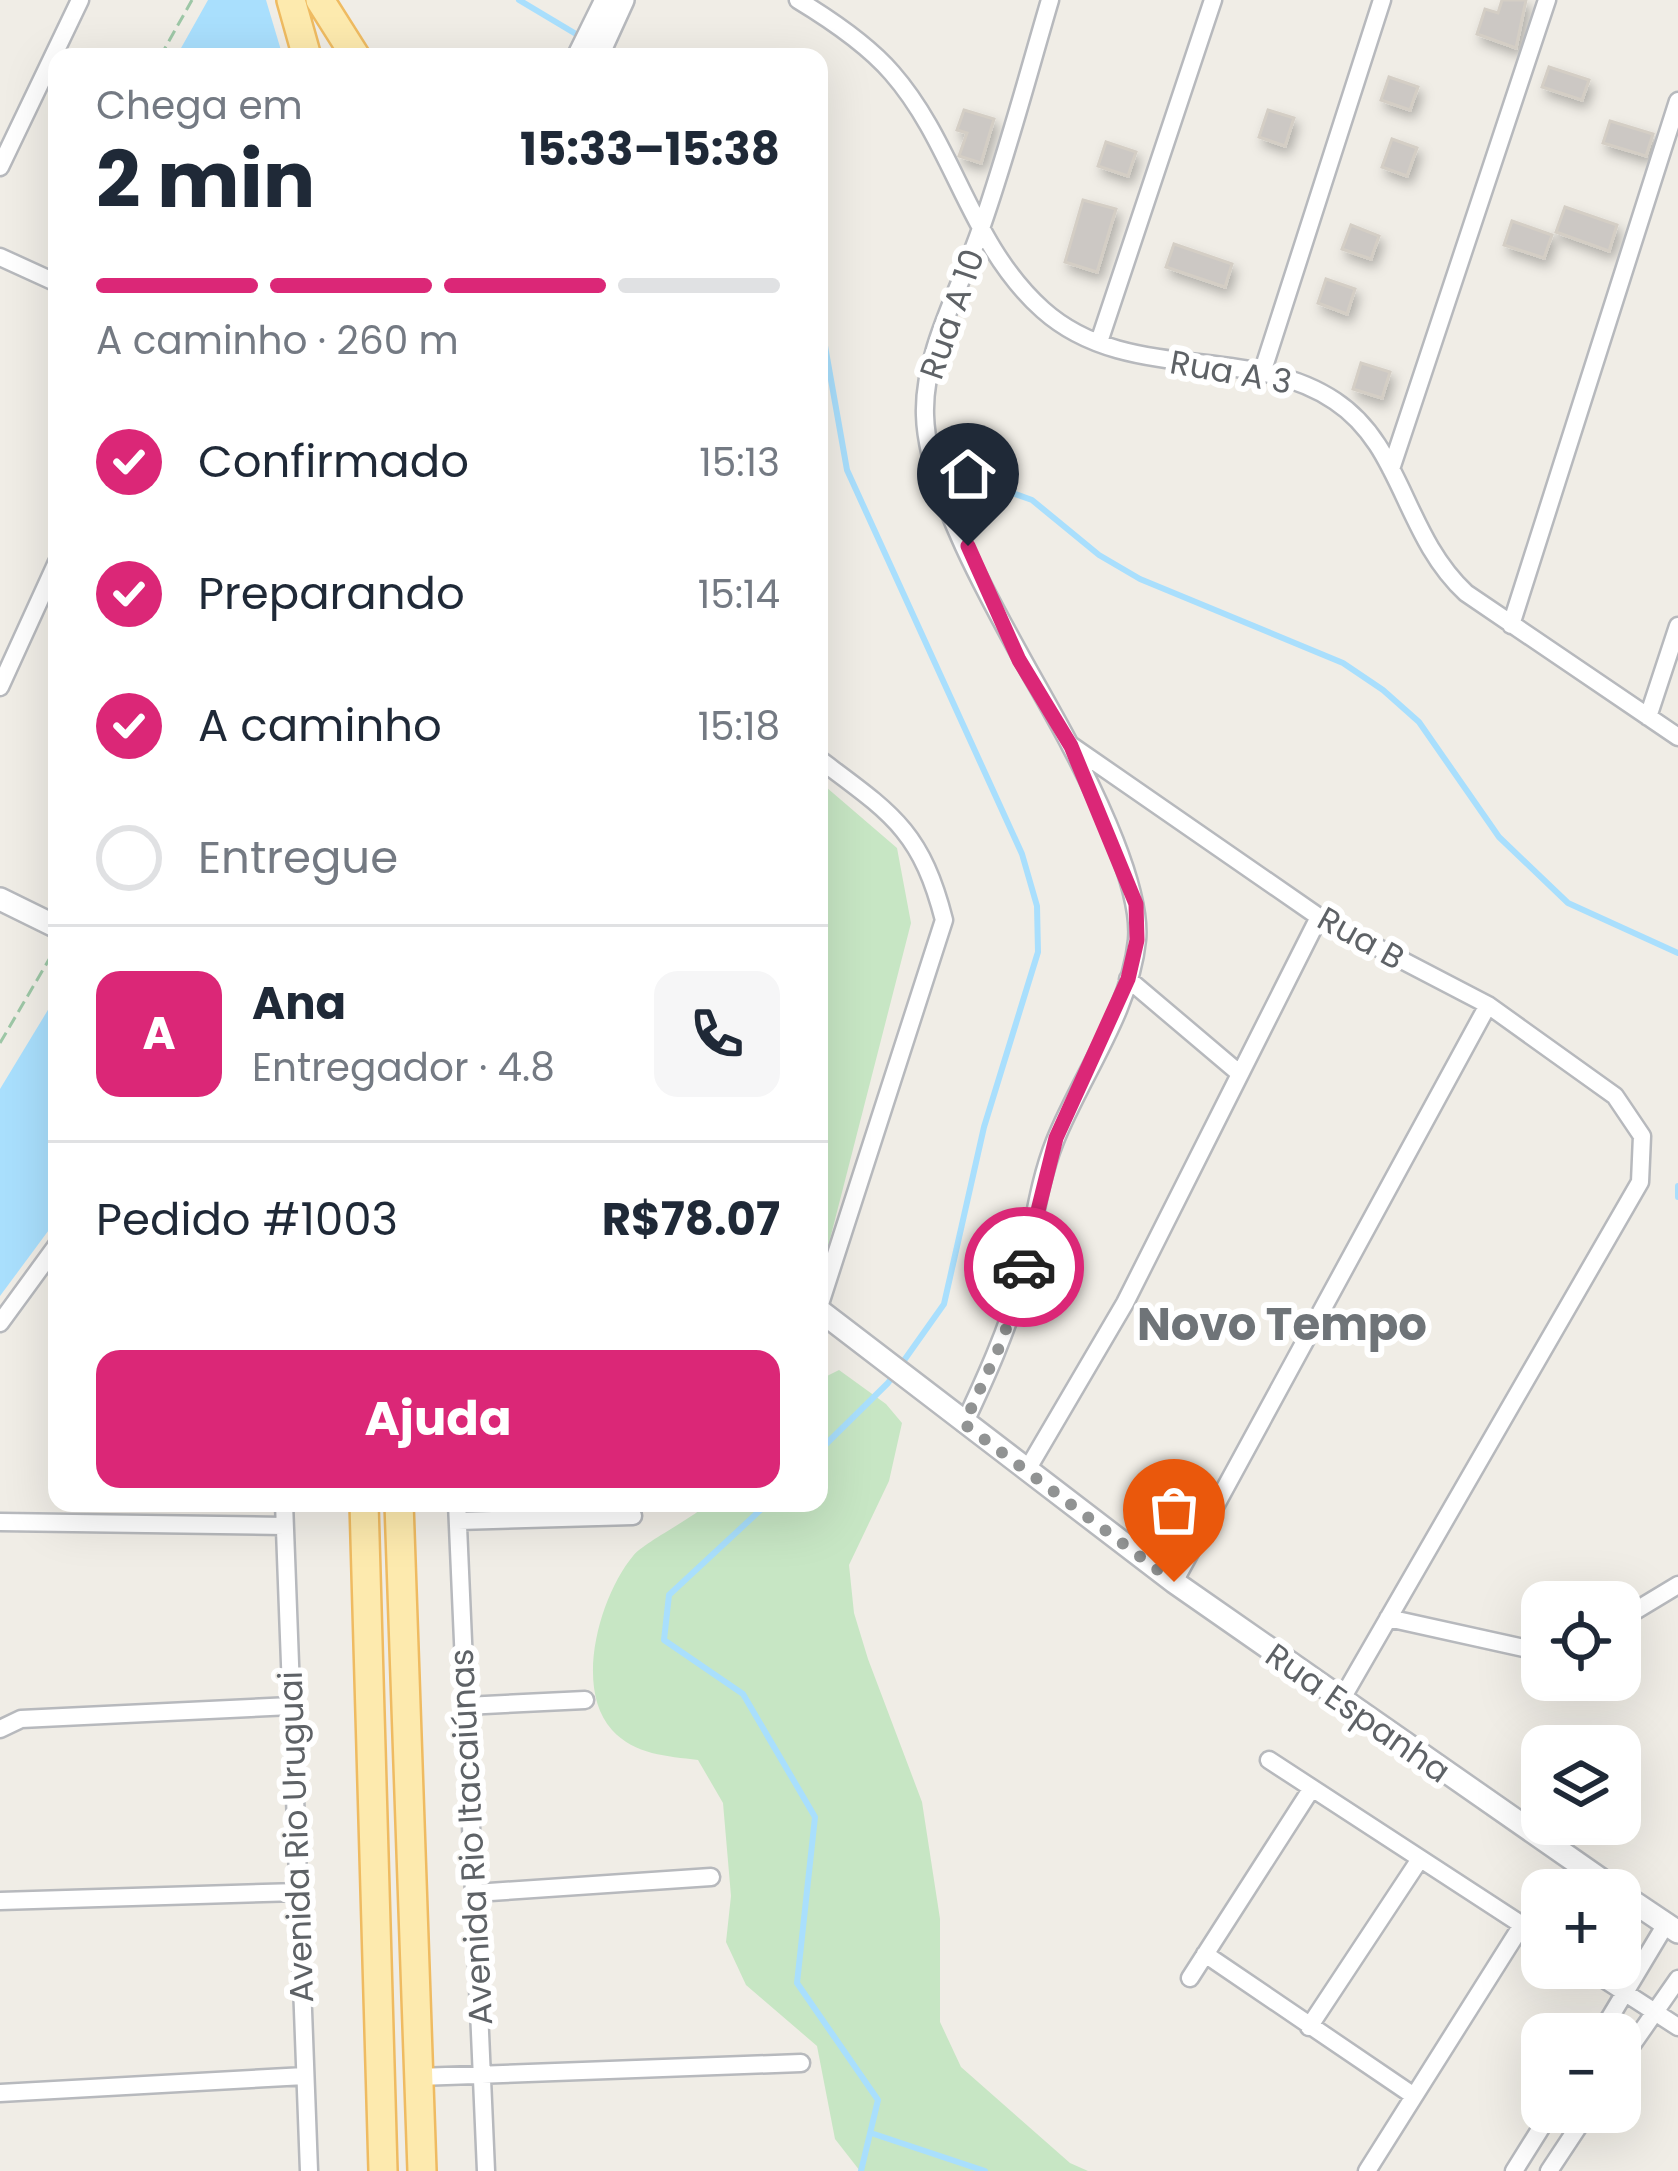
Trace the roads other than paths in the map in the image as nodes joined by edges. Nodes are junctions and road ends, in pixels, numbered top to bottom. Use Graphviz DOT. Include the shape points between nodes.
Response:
graph roads {
  1 [pos="80,0"];
  2 [pos="291,0"];
  3 [pos="320,0"];
  4 [pos="1051,0"];
  5 [pos="1213,0"];
  6 [pos="1382,0"];
  7 [pos="1547,0"];
  8 [pos="809,3"];
  9 [pos="611,8"];
  10 [pos="57,48"];
  11 [pos="304,48"];
  12 [pos="350,48"];
  13 [pos="592,48"];
  14 [pos="48,67"];
  15 [pos="1678,101"];
  16 [pos="0,167"];
  17 [pos="980,232"];
  18 [pos="0,257"];
  19 [pos="48,279"];
  20 [pos="1099,341"];
  21 [pos="1262,373"];
  22 [pos="1391,469"];
  23 [pos="48,582"];
  24 [pos="1511,625"];
  25 [pos="1678,626"];
  26 [pos="0,687"];
  27 [pos="1648,717"];
  28 [pos="1678,737"];
  29 [pos="1071,746"];
  30 [pos="828,766"];
  31 [pos="0,899"];
  32 [pos="1319,917"];
  33 [pos="48,923"];
  34 [pos="1128,979"];
  35 [pos="1488,1005"];
  36 [pos="1239,1073"];
  37 [pos="48,1257"];
  38 [pos="828,1280"];
  39 [pos="0,1323"];
  40 [pos="830,1328"];
  41 [pos="964,1424"];
  42 [pos="1027,1470"];
  43 [pos="284,1512"];
  44 [pos="364,1512"];
  45 [pos="399,1512"];
  46 [pos="458,1512"];
  47 [pos="633,1516"];
  48 [pos="0,1522"];
  49 [pos="284,1526"];
  50 [pos="1174,1582"];
  51 [pos="1678,1585"];
  52 [pos="1641,1607"];
  53 [pos="1388,1618"];
  54 [pos="1521,1647"];
  55 [pos="585,1700"];
  56 [pos="1340,1702"];
  57 [pos="291,1706"];
  58 [pos="465,1706"];
  59 [pos="0,1729"];
  60 [pos="1269,1760"];
  61 [pos="1312,1788"];
  62 [pos="1420,1859"];
  63 [pos="1584,1869"];
  64 [pos="711,1876"];
  65 [pos="298,1892"];
  66 [pos="475,1893"];
  67 [pos="0,1900"];
  68 [pos="1641,1907"];
  69 [pos="1521,1924"];
  70 [pos="1521,1927"];
  71 [pos="1672,1928"];
  72 [pos="1205,1954"];
  73 [pos="1190,1978"];
  74 [pos="1678,1979"];
  75 [pos="1620,1989"];
  76 [pos="1626,1993"];
  77 [pos="1653,2011"];
  78 [pos="1613,2013"];
  79 [pos="1309,2027"];
  80 [pos="1678,2027"];
  81 [pos="1641,2030"];
  82 [pos="801,2063"];
  83 [pos="481,2075"];
  84 [pos="305,2076"];
  85 [pos="418,2077"];
  86 [pos="0,2093"];
  87 [pos="1414,2096"];
  88 [pos="1538,2133"];
  89 [pos="1574,2133"];
  90 [pos="309,2171"];
  91 [pos="383,2171"];
  92 [pos="422,2171"];
  93 [pos="486,2171"];
  94 [pos="1367,2171"];
  95 [pos="1514,2171"];
  96 [pos="1550,2171"];
  1 -- 10 [label="street"];
  2 -- 11 [label="main road"];
  3 -- 12 [label="main road"];
  4 -- 17 [label="street, Rua A 10"];
  5 -- 20 [label="street"];
  6 -- 21 [label="street"];
  7 -- 22 [label="street"];
  8 -- 17 [label="street, Rua A 3" via="892,73"];
  9 -- 13 [label="street"];
  14 -- 16 [label="street"];
  15 -- 24 [label="street"];
  17 -- 20 [label="street, Rua A 3" via="1048,315"];
  17 -- 29 [label="street, Rua A 10" via="926,392 933,470 1019,660"];
  18 -- 19 [label="street"];
  20 -- 21 [label="street, Rua A 3" via="1172,363"];
  21 -- 22 [label="street, Rua A 3" via="1336,401 1366,427"];
  22 -- 24 [label="street, Rua A 3" via="1439,568"];
  23 -- 26 [label="street"];
  24 -- 27 [label="street, Rua A 3"];
  25 -- 27 [label="street"];
  27 -- 28 [label="street, Rua A 3"];
  29 -- 32 [label="street, Rua B"];
  29 -- 34 [label="street, Rua A 10" via="1136,904"];
  30 -- 38 [label="street" via="901,825 930,866 944,920"];
  31 -- 33 [label="street"];
  32 -- 35 [label="street, Rua B"];
  32 -- 36 [label="street"];
  34 -- 36 [label="street"];
  34 -- 41 [label="street, Rua A 10" via="1056,1138 1003,1339"];
  35 -- 50 [label="street"];
  35 -- 53 [label="street, Rua B" via="1616,1096 1642,1136 1640,1182"];
  36 -- 42 [label="street" via="1115,1321"];
  37 -- 39 [label="street"];
  40 -- 41 [label="street, Rua Espanha"];
  41 -- 42 [label="street, Rua Espanha"];
  42 -- 50 [label="street, Rua Espanha"];
  43 -- 49 [label="street, Avenida Rio Uruguai"];
  44 -- 91 [label="main road"];
  45 -- 85 [label="main road"];
  46 -- 47 [label="street"];
  46 -- 58 [label="street, Avenida Rio Itacaiúnas"];
  48 -- 49 [label="street"];
  49 -- 57 [label="street, Avenida Rio Uruguai"];
  50 -- 56 [label="street, Rua Espanha"];
  51 -- 52 [label="street"];
  53 -- 54 [label="street"];
  53 -- 56 [label="street"];
  55 -- 58 [label="street"];
  56 -- 63 [label="street, Rua Espanha"];
  57 -- 59 [label="street" via="21,1719"];
  57 -- 65 [label="street, Avenida Rio Uruguai"];
  58 -- 66 [label="street, Avenida Rio Itacaiúnas"];
  60 -- 61 [label="street"];
  61 -- 62 [label="street"];
  61 -- 72 [label="street"];
  62 -- 69 [label="street"];
  62 -- 79 [label="street"];
  64 -- 66 [label="street"];
  65 -- 67 [label="street"];
  65 -- 84 [label="street, Avenida Rio Uruguai"];
  66 -- 83 [label="street, Avenida Rio Itacaiúnas"];
  68 -- 71 [label="street, Rua Espanha"];
  70 -- 87 [label="street"];
  71 -- 76 [label="street"];
  72 -- 73 [label="street"];
  72 -- 79 [label="street"];
  74 -- 77 [label="street"];
  75 -- 76 [label="street"];
  76 -- 77 [label="street"];
  76 -- 78 [label="street"];
  77 -- 80 [label="street"];
  77 -- 81 [label="street"];
  79 -- 87 [label="street"];
  82 -- 83 [label="street"];
  83 -- 85 [label="street"];
  83 -- 93 [label="street, Avenida Rio Itacaiúnas"];
  84 -- 86 [label="street"];
  84 -- 90 [label="street, Avenida Rio Uruguai"];
  85 -- 92 [label="main road"];
  87 -- 94 [label="street"];
  88 -- 95 [label="street"];
  89 -- 96 [label="street"];
}
